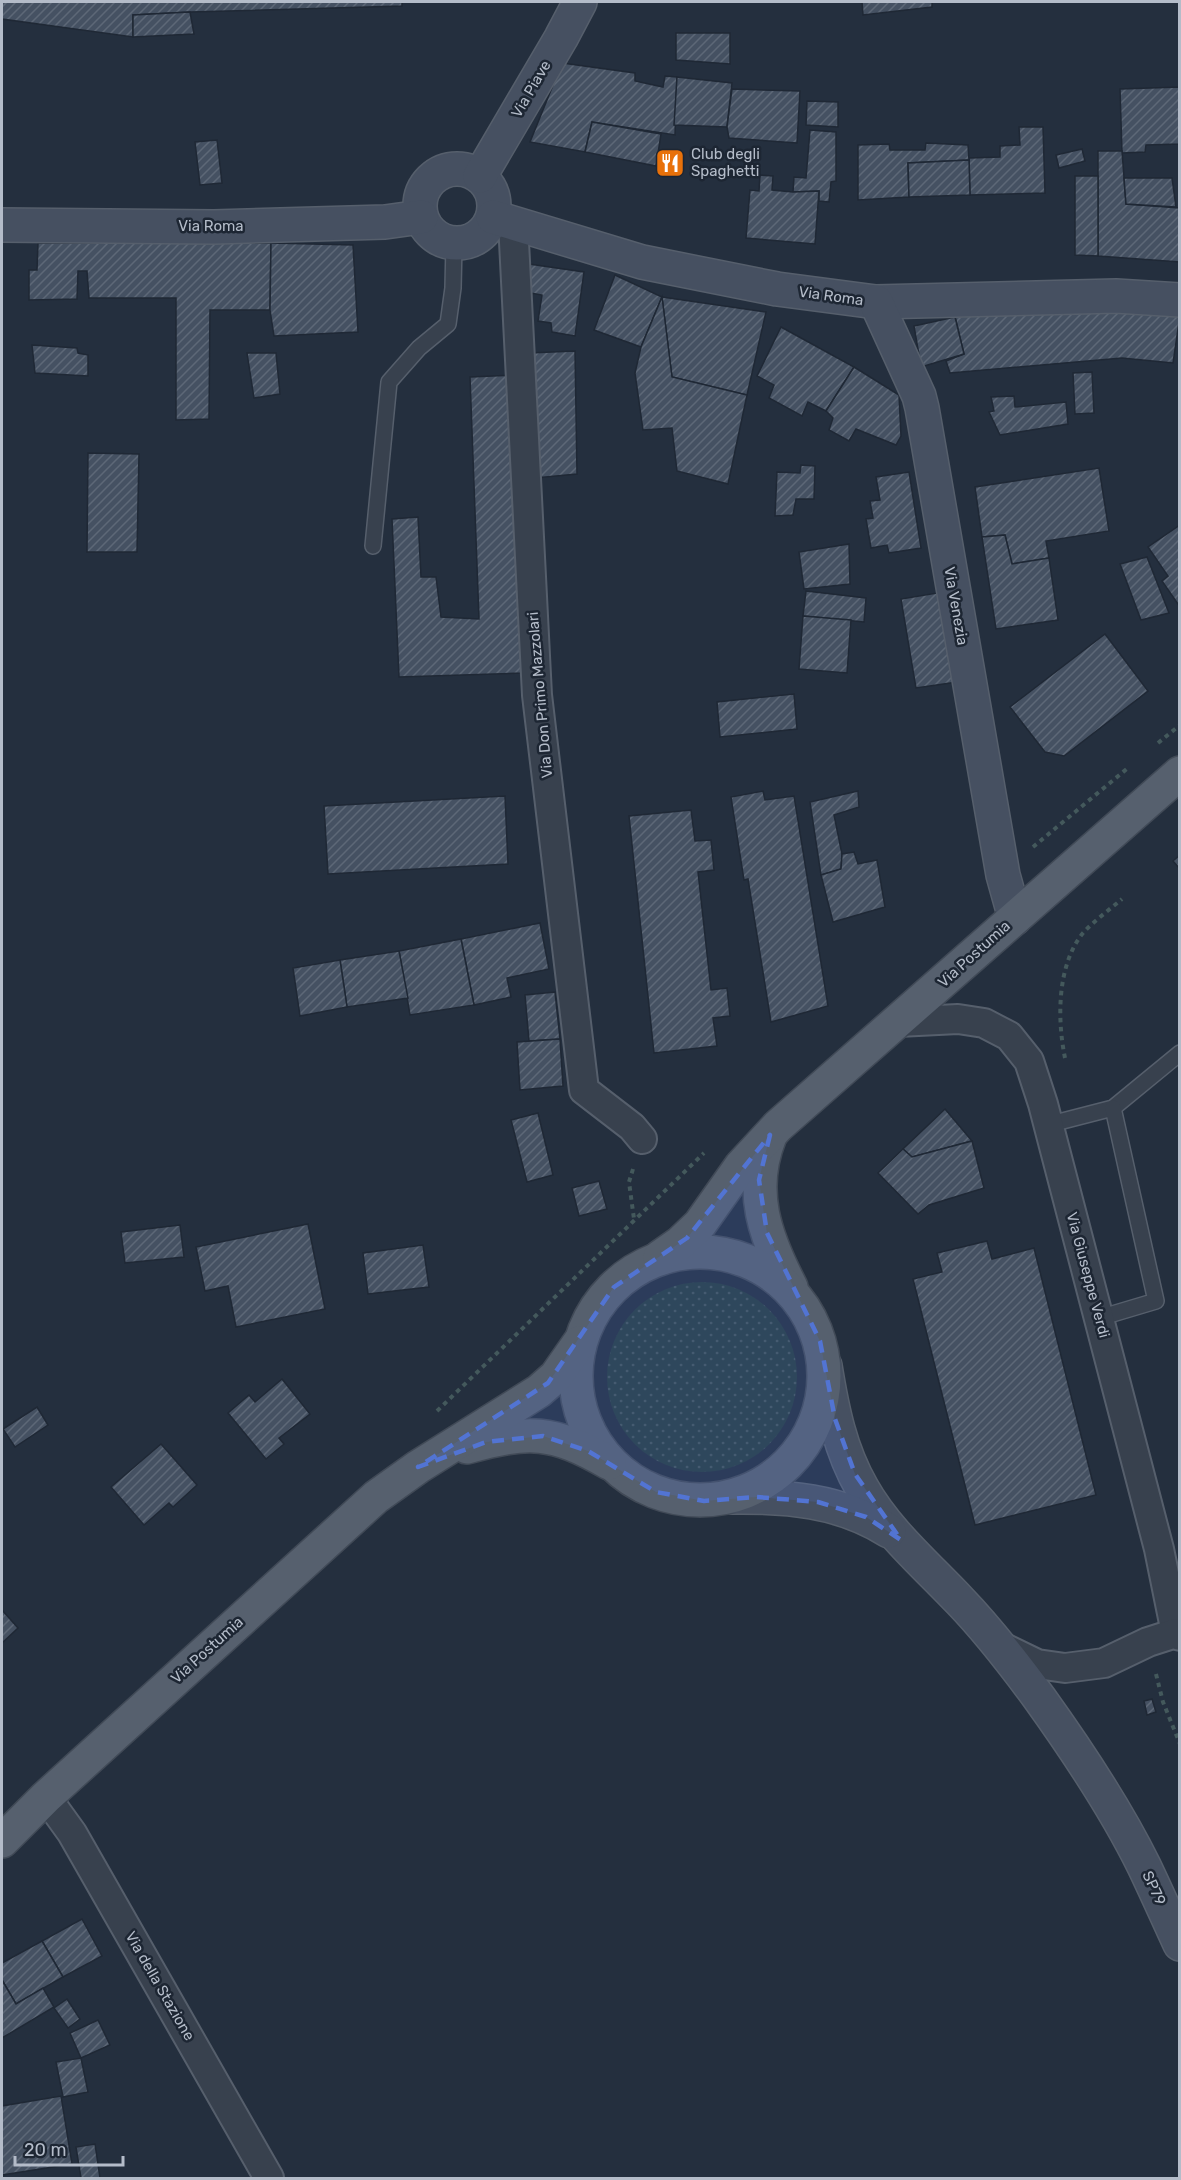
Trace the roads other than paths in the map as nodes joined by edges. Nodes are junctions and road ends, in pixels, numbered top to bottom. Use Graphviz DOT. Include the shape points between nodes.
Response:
graph roads {
  1 [pos="580,2"];
  2 [pos="480,176"];
  3 [pos="421,217"];
  4 [pos="503,219"];
  5 [pos="2,225"];
  6 [pos="454,244"];
  7 [pos="1179,300"];
  8 [pos="876,302"];
  9 [pos="373,546"];
  10 [pos="1179,773"];
  11 [pos="1015,918"];
  12 [pos="898,1022"];
  13 [pos="1179,1053"];
  14 [pos="1113,1108"];
  15 [pos="1047,1125"];
  16 [pos="770,1135"];
  17 [pos="642,1139"];
  18 [pos="657,1260"];
  19 [pos="796,1296"];
  20 [pos="1099,1318"];
  21 [pos="583,1335"];
  22 [pos="825,1366"];
  23 [pos="614,1466"];
  24 [pos="418,1467"];
  25 [pos="729,1497"];
  26 [pos="901,1539"];
  27 [pos="1178,1634"];
  28 [pos="1000,1646"];
  29 [pos="46,1797"];
  30 [pos="2,1841"];
  31 [pos="1179,1944"];
  32 [pos="269,2178"];
  1 -- 2 [label="street, Via Piave"];
  2 -- 3 [label="street" via="458,168 435,175 421,194"];
  2 -- 4 [label="street"];
  3 -- 5 [label="street, Via Roma" via="385,222 214,227"];
  3 -- 6 [label="street" via="433,236"];
  4 -- 6 [label="street" via="478,237"];
  4 -- 8 [label="street, Via Roma" via="642,262 777,289"];
  4 -- 17 [label="street, Via Don Primo Mazzolari" via="537,695 584,1090"];
  6 -- 9 [label="lane" via="448,324 419,348 389,382"];
  7 -- 8 [label="street, Via Roma" via="1116,296"];
  8 -- 11 [label="street, Via Venezia" via="922,408 1003,875"];
  10 -- 11 [label="main road, Via Postumia"];
  11 -- 12 [label="main road, Via Postumia"];
  12 -- 15 [label="street, Via Giuseppe Verdi" via="958,1019 984,1023 1009,1036 1029,1061"];
  12 -- 16 [label="main road, Via Postumia"];
  13 -- 14 [label="lane"];
  14 -- 15 [label="lane"];
  14 -- 20 [label="lane" via="1156,1301"];
  15 -- 20 [label="street, Via Giuseppe Verdi"];
  16 -- 18 [label="main road, Via Postumia" via="741,1166 700,1224"];
  16 -- 19 [label="main road" via="760,1168 759,1196 767,1233"];
  18 -- 19 [label="main road" via="682,1253 733,1256 757,1264"];
  18 -- 21 [label="main road" via="614,1287 597,1307"];
  19 -- 22 [label="main road" via="814,1325"];
  20 -- 27 [label="street, Via Giuseppe Verdi"];
  21 -- 23 [label="main road" via="576,1378 578,1402 598,1448"];
  21 -- 24 [label="main road, Via Postumia" via="564,1366 539,1391"];
  22 -- 25 [label="main road" via="818,1417 807,1440 774,1476 753,1490"];
  22 -- 26 [label="street" via="838,1431 855,1474"];
  23 -- 24 [label="main road, Via Postumia" via="573,1445 529,1435 466,1447"];
  23 -- 25 [label="main road" via="633,1481 679,1499"];
  24 -- 29 [label="main road, Via Postumia" via="350,1519"];
  25 -- 26 [label="street" via="797,1499 834,1506 866,1517"];
  26 -- 28 [label="street, SP79"];
  27 -- 28 [label="street, Via Giuseppe Verdi" via="1148,1642 1104,1663 1065,1668 1037,1664"];
  28 -- 31 [label="street, SP79 / SP79" via="1041,1700 1113,1810"];
  29 -- 30 [label="main road, Via Postumia"];
  29 -- 32 [label="street, Via della Stazione" via="72,1833"];
}
